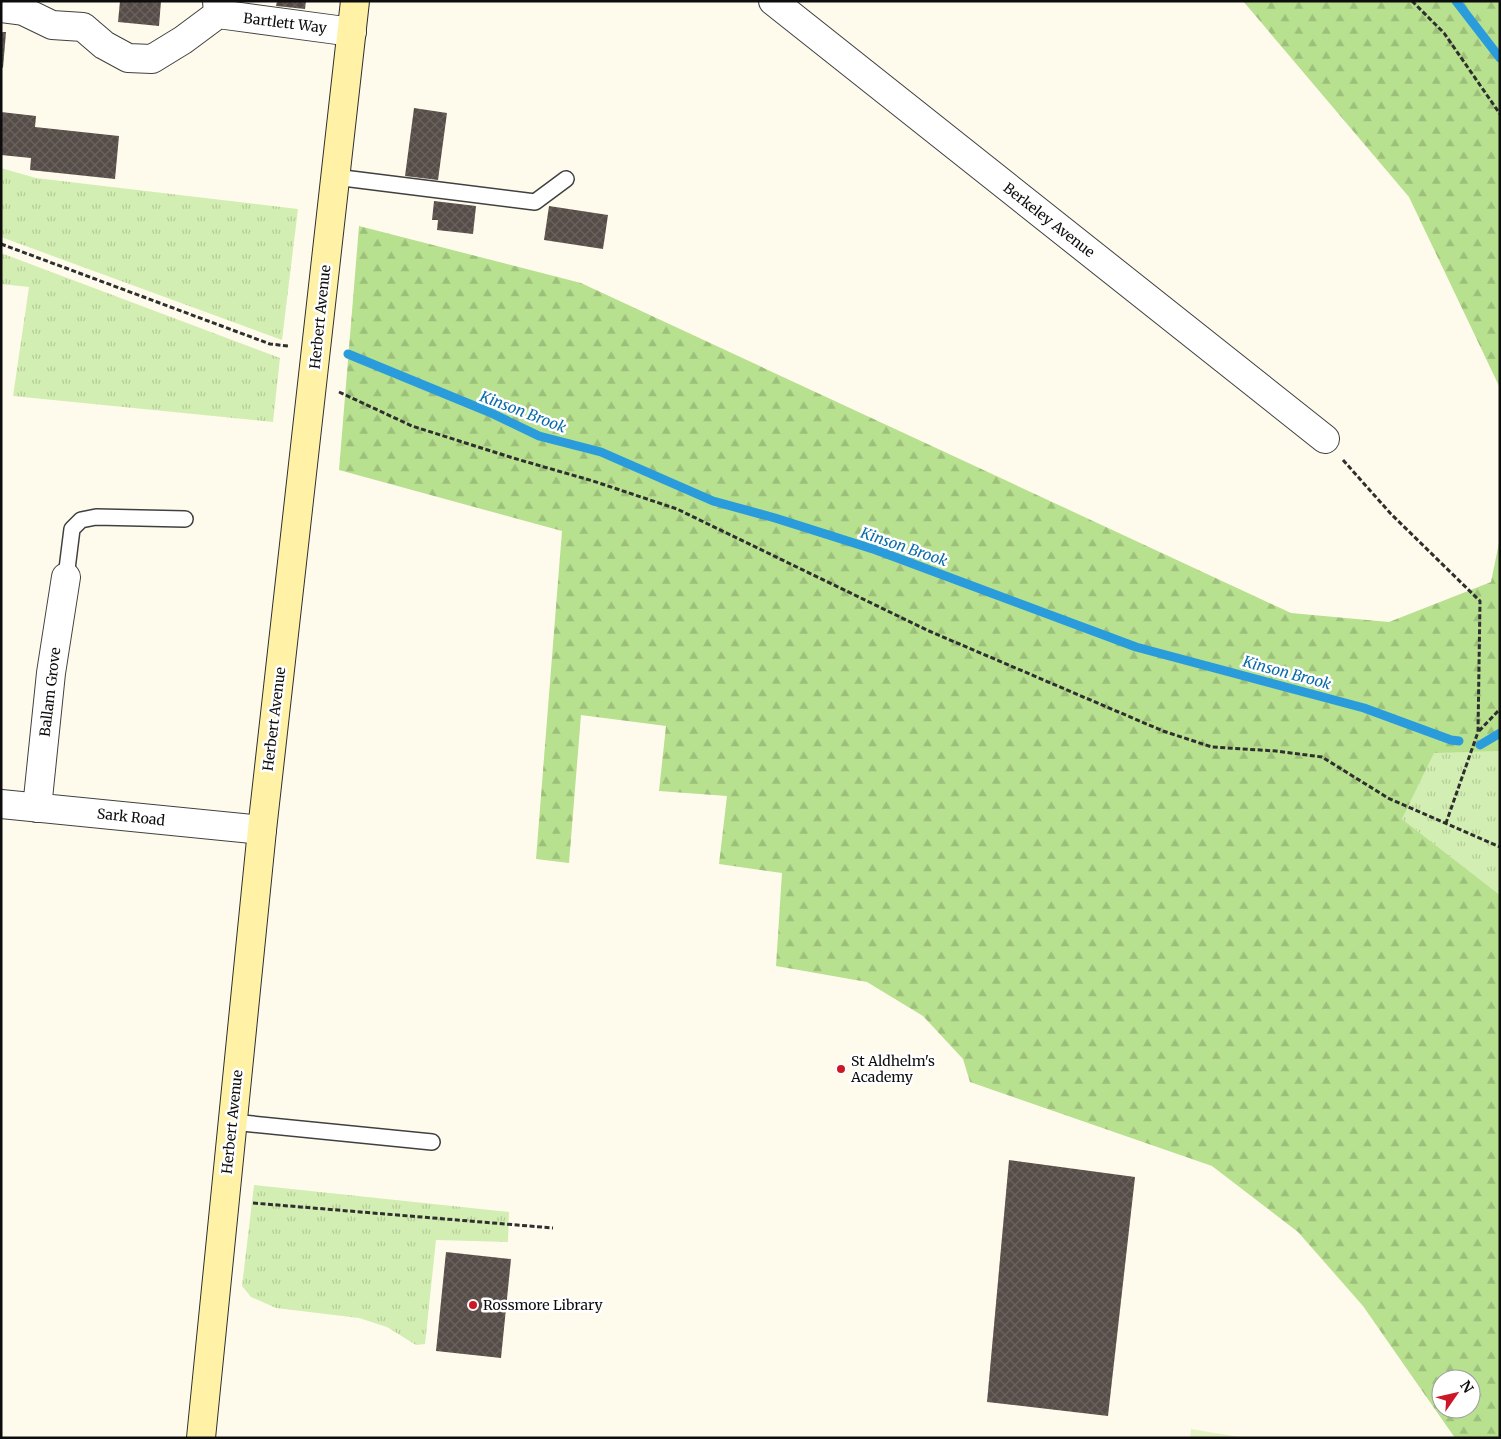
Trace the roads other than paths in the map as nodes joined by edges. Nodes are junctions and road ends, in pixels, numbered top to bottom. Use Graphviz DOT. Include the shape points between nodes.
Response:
graph roads {
  1 [pos="355,1"];
  2 [pos="773,1"];
  3 [pos="1,8"];
  4 [pos="218,8"];
  5 [pos="352,32"];
  6 [pos="335,177"];
  7 [pos="566,179"];
  8 [pos="1325,439"];
  9 [pos="185,518"];
  10 [pos="66,577"];
  11 [pos="1,804"];
  12 [pos="37,808"];
  13 [pos="262,830"];
  14 [pos="232,1122"];
  15 [pos="432,1142"];
  16 [pos="201,1438"];
  1 -- 5 [label="street, Herbert Avenue"];
  2 -- 8 [label="street, Berkeley Avenue"];
  3 -- 4 [label="street, Bartlett Way" via="23,11 52,25 83,27 104,45 128,58 152,59 183,40"];
  4 -- 5 [label="street, Bartlett Way"];
  5 -- 6 [label="street, Herbert Avenue"];
  6 -- 7 [label="lane" via="535,202"];
  6 -- 13 [label="street, Herbert Avenue"];
  9 -- 10 [label="lane" via="96,517 81,520 72,529"];
  10 -- 12 [label="street, Ballam Grove" via="51,673"];
  11 -- 12 [label="street, Sark Road"];
  12 -- 13 [label="street, Sark Road"];
  13 -- 14 [label="street, Herbert Avenue"];
  14 -- 15 [label="lane"];
  14 -- 16 [label="street, Herbert Avenue"];
}
